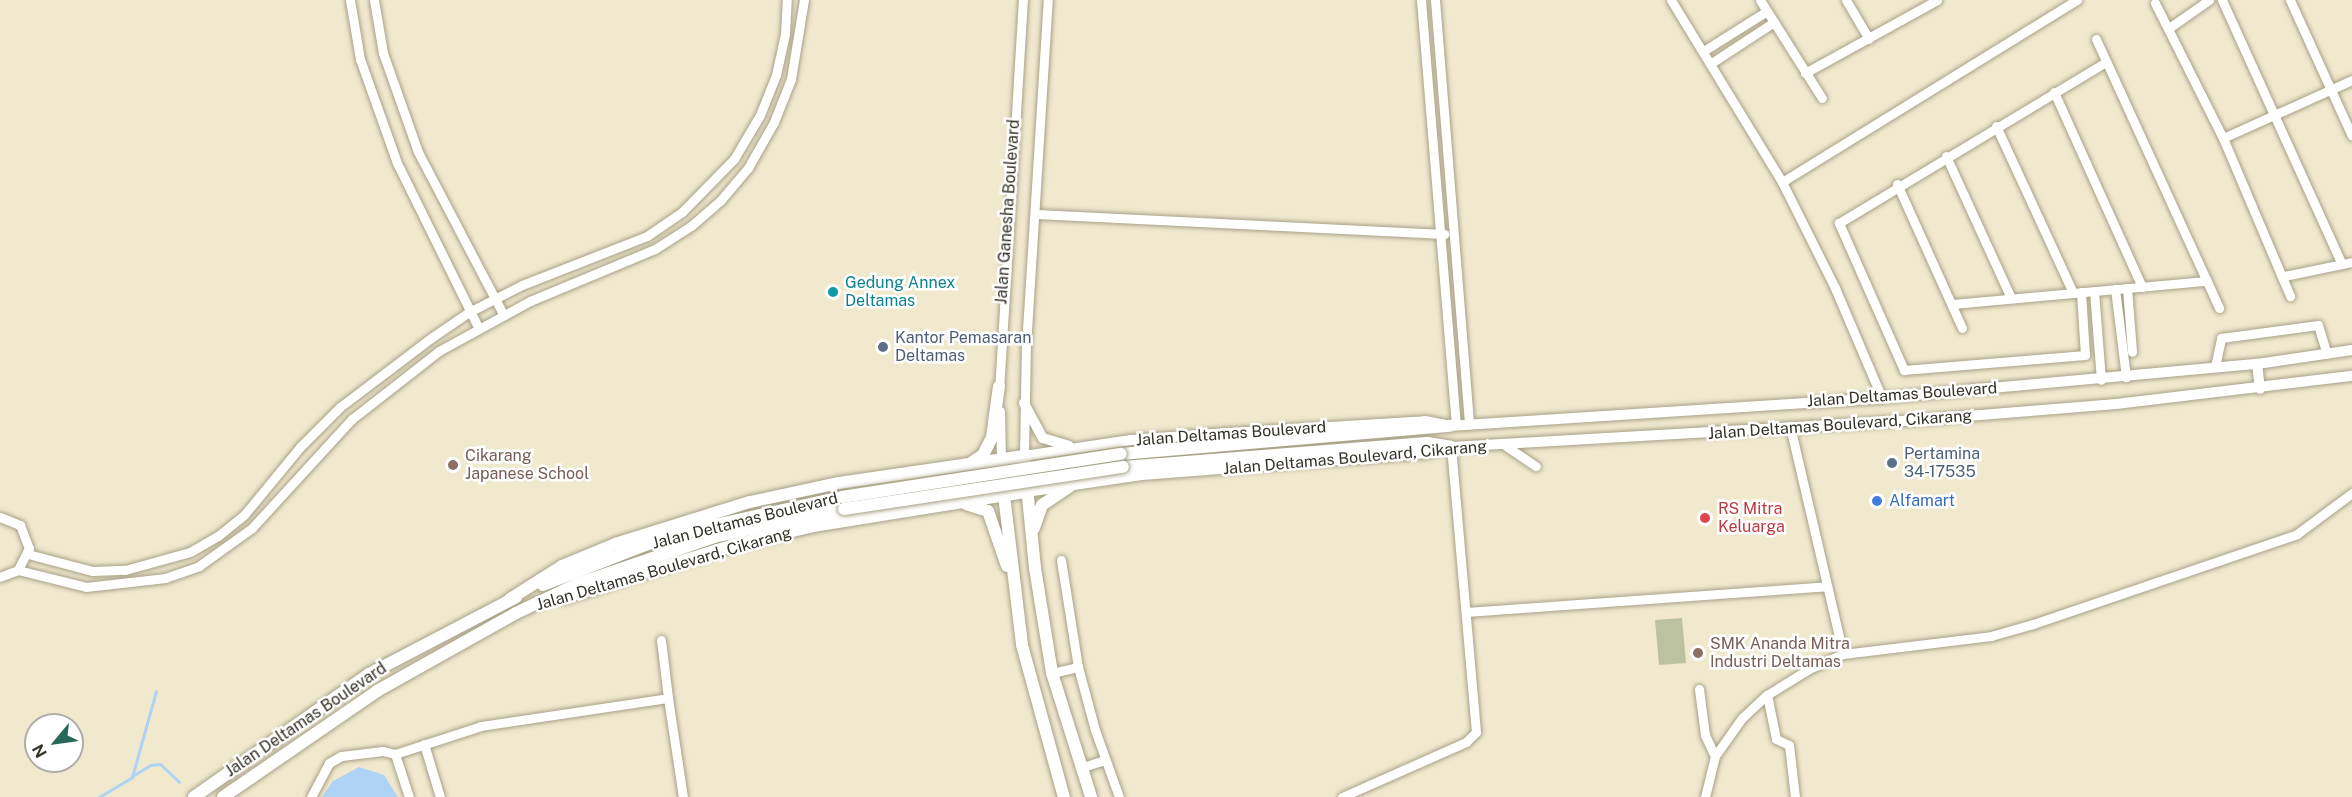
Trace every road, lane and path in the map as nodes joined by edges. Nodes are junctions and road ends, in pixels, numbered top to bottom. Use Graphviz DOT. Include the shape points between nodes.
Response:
graph roads {
  1 [pos="350,0"];
  2 [pos="374,0"];
  3 [pos="787,0"];
  4 [pos="804,0"];
  5 [pos="1023,0"];
  6 [pos="1048,0"];
  7 [pos="1421,0"];
  8 [pos="1435,0"];
  9 [pos="1671,0"];
  10 [pos="1760,0"];
  11 [pos="1846,0"];
  12 [pos="1938,0"];
  13 [pos="2077,0"];
  14 [pos="2209,0"];
  15 [pos="2222,0"];
  16 [pos="2290,0"];
  17 [pos="2155,3"];
  18 [pos="1767,11"];
  19 [pos="1774,22"];
  20 [pos="2169,28"];
  21 [pos="1869,39"];
  22 [pos="2096,39"];
  23 [pos="1705,50"];
  24 [pos="1713,62"];
  25 [pos="2106,62"];
  26 [pos="1805,72"];
  27 [pos="2352,80"];
  28 [pos="2330,89"];
  29 [pos="2054,92"];
  30 [pos="1822,98"];
  31 [pos="2273,114"];
  32 [pos="1996,126"];
  33 [pos="2352,136"];
  34 [pos="2223,138"];
  35 [pos="1946,156"];
  36 [pos="1782,182"];
  37 [pos="1897,184"];
  38 [pos="1036,214"];
  39 [pos="1454,233"];
  40 [pos="1440,235"];
  41 [pos="2352,262"];
  42 [pos="2342,264"];
  43 [pos="2283,276"];
  44 [pos="2207,281"];
  45 [pos="2142,287"];
  46 [pos="2127,288"];
  47 [pos="2115,289"];
  48 [pos="2094,291"];
  49 [pos="2077,293"];
  50 [pos="2290,296"];
  51 [pos="2011,298"];
  52 [pos="494,299"];
  53 [pos="1952,304"];
  54 [pos="2219,308"];
  55 [pos="469,312"];
  56 [pos="503,314"];
  57 [pos="478,327"];
  58 [pos="1962,328"];
  59 [pos="2352,350"];
  60 [pos="2132,352"];
  61 [pos="2327,354"];
  62 [pos="2257,364"];
  63 [pos="2215,368"];
  64 [pos="2352,376"];
  65 [pos="2126,377"];
  66 [pos="2101,380"];
  67 [pos="999,386"];
  68 [pos="2260,389"];
  69 [pos="1882,398"];
  70 [pos="1024,403"];
  71 [pos="1469,424"];
  72 [pos="1453,425"];
  73 [pos="1790,426"];
  74 [pos="1506,446"];
  75 [pos="1451,447"];
  76 [pos="1080,448"];
  77 [pos="1024,456"];
  78 [pos="1002,459"];
  79 [pos="1122,460"];
  80 [pos="970,464"];
  81 [pos="1536,466"];
  82 [pos="1070,486"];
  83 [pos="1026,492"];
  84 [pos="2352,493"];
  85 [pos="1004,496"];
  86 [pos="843,503"];
  87 [pos="951,503"];
  88 [pos="0,517"];
  89 [pos="1033,538"];
  90 [pos="28,554"];
  91 [pos="1061,560"];
  92 [pos="18,570"];
  93 [pos="0,577"];
  94 [pos="1013,581"];
  95 [pos="1826,586"];
  96 [pos="510,599"];
  97 [pos="1467,612"];
  98 [pos="516,613"];
  99 [pos="661,640"];
  100 [pos="1843,654"];
  101 [pos="1078,667"];
  102 [pos="1052,672"];
  103 [pos="1699,689"];
  104 [pos="1767,695"];
  105 [pos="669,698"];
  106 [pos="424,744"];
  107 [pos="395,754"];
  108 [pos="1715,756"];
  109 [pos="1104,760"];
  110 [pos="1080,768"];
  111 [pos="194,797"];
  112 [pos="223,797"];
  113 [pos="311,797"];
  114 [pos="409,797"];
  115 [pos="440,797"];
  116 [pos="682,797"];
  117 [pos="1064,797"];
  118 [pos="1091,797"];
  119 [pos="1119,797"];
  120 [pos="1342,797"];
  121 [pos="1705,797"];
  122 [pos="1795,797"];
  1 -- 55 [label="street" via="360,59 374,103 397,163"];
  2 -- 52 [label="street" via="383,53 418,152"];
  3 -- 52 [label="street" via="776,75 760,116 734,159 709,189 647,236"];
  4 -- 56 [label="street" via="791,79 774,122 747,168 720,201 656,249"];
  5 -- 67 [label="street, Jalan Ganesha Boulevard"];
  6 -- 38 [label="street, Jalan Ganesha Boulevard"];
  7 -- 40 [label="street"];
  8 -- 39 [label="street"];
  9 -- 23 [label="street"];
  10 -- 18 [label="street"];
  11 -- 21 [label="street"];
  12 -- 21 [label="street"];
  13 -- 36 [label="street"];
  14 -- 20 [label="street"];
  15 -- 31 [label="street"];
  16 -- 28 [label="street"];
  17 -- 20 [label="street"];
  18 -- 19 [label="street"];
  18 -- 23 [label="street"];
  19 -- 24 [label="street"];
  19 -- 26 [label="street"];
  20 -- 34 [label="street"];
  21 -- 26 [label="street"];
  22 -- 25 [label="street"];
  23 -- 24 [label="street"];
  24 -- 36 [label="street"];
  25 -- 29 [label="street"];
  25 -- 44 [label="street"];
  26 -- 30 [label="street"];
  27 -- 28 [label="street"];
  28 -- 31 [label="street"];
  28 -- 33 [label="street"];
  29 -- 32 [label="street"];
  29 -- 45 [label="street"];
  31 -- 34 [label="street"];
  31 -- 42 [label="street"];
  32 -- 35 [label="street"];
  32 -- 49 [label="street"];
  34 -- 43 [label="street"];
  35 -- 37 [label="street"];
  35 -- 51 [label="street"];
  36 -- 69 [label="street" via="1835,288"];
  37 -- 49 [label="street" via="1839,223 1904,370 2085,355"];
  37 -- 53 [label="street"];
  38 -- 40 [label="street"];
  38 -- 70 [label="street, Jalan Ganesha Boulevard"];
  39 -- 40 [label="street"];
  39 -- 71 [label="street"];
  40 -- 72 [label="street"];
  41 -- 42 [label="street"];
  42 -- 43 [label="street"];
  43 -- 50 [label="street"];
  44 -- 45 [label="street"];
  44 -- 54 [label="street"];
  45 -- 46 [label="street"];
  46 -- 47 [label="street"];
  46 -- 60 [label="street"];
  47 -- 48 [label="street"];
  47 -- 65 [label="street"];
  48 -- 49 [label="street"];
  48 -- 66 [label="street"];
  49 -- 51 [label="street"];
  51 -- 53 [label="street"];
  52 -- 55 [label="street"];
  52 -- 56 [label="street"];
  53 -- 58 [label="street"];
  55 -- 57 [label="street"];
  55 -- 90 [label="street" via="340,407 300,447 244,515 190,552 159,564 114,571 92,571"];
  56 -- 57 [label="street"];
  57 -- 92 [label="street" via="388,388 314,457 252,528 199,566 165,579 86,587"];
  59 -- 61 [label="street, Jalan Deltamas Boulevard"];
  61 -- 62 [label="street, Jalan Deltamas Boulevard"];
  61 -- 63 [label="street" via="2318,326 2221,338"];
  62 -- 63 [label="street, Jalan Deltamas Boulevard"];
  62 -- 68 [label="street"];
  63 -- 65 [label="street, Jalan Deltamas Boulevard"];
  64 -- 68 [label="street, Jalan Deltamas Boulevard, Cikarang"];
  65 -- 66 [label="street, Jalan Deltamas Boulevard"];
  66 -- 69 [label="street, Jalan Deltamas Boulevard"];
  67 -- 78 [label="street, Jalan Ganesha Boulevard"];
  67 -- 80 [label="main road" via="992,437 983,455"];
  68 -- 73 [label="street, Jalan Deltamas Boulevard, Cikarang" via="1918,421"];
  69 -- 71 [label="street, Jalan Deltamas Boulevard"];
  70 -- 76 [label="street" via="1043,438"];
  70 -- 77 [label="street, Jalan Ganesha Boulevard"];
  71 -- 72 [label="street, Jalan Deltamas Boulevard"];
  72 -- 76 [label="street, Jalan Deltamas Boulevard" via="1413,422 1214,434"];
  72 -- 79 [label="main road, Jalan Deltamas Boulevard"];
  73 -- 74 [label="street, Jalan Deltamas Boulevard, Cikarang"];
  73 -- 95 [label="street"];
  74 -- 75 [label="street, Jalan Deltamas Boulevard, Cikarang"];
  74 -- 81 [label="street"];
  75 -- 79 [label="main road, Jalan Deltamas Boulevard" via="1427,442"];
  75 -- 82 [label="street, Jalan Deltamas Boulevard, Cikarang" via="1428,453 1142,475"];
  75 -- 97 [label="street"];
  76 -- 77 [label="street, Jalan Deltamas Boulevard"];
  77 -- 78 [label="main road, Jalan Deltamas Boulevard, Cikarang"];
  77 -- 83 [label="main road"];
  78 -- 80 [label="main road, Jalan Deltamas Boulevard, Cikarang"];
  78 -- 85 [label="main road"];
  79 -- 86 [label="main road, Jalan Deltamas Boulevard, bridge"];
  80 -- 96 [label="main road, Jalan Deltamas Boulevard, Cikarang" via="839,483 673,524 562,566"];
  82 -- 83 [label="street, Jalan Deltamas Boulevard, Cikarang"];
  82 -- 89 [label="main road" via="1042,505"];
  83 -- 85 [label="main road, Jalan Deltamas Boulevard, Cikarang"];
  83 -- 89 [label="main road"];
  84 -- 100 [label="street" via="2297,534 2033,624 1991,636"];
  85 -- 87 [label="main road, Jalan Deltamas Boulevard, Cikarang"];
  85 -- 94 [label="main road"];
  86 -- 96 [label="main road, Jalan Deltamas Boulevard" via="772,510 645,545"];
  86 -- 98 [label="main road, Jalan Deltamas Boulevard" via="649,557"];
  87 -- 94 [label="main road" via="978,505 988,511"];
  87 -- 98 [label="main road, Jalan Deltamas Boulevard, Cikarang" via="813,526 734,545"];
  88 -- 90 [label="street" via="14,521 24,530"];
  89 -- 102 [label="main road"];
  90 -- 92 [label="street"];
  91 -- 101 [label="street"];
  92 -- 93 [label="street"];
  94 -- 117 [label="main road" via="1022,645"];
  95 -- 97 [label="street"];
  95 -- 100 [label="street"];
  96 -- 111 [label="main road, Jalan Deltamas Boulevard" via="369,674"];
  97 -- 120 [label="street" via="1476,732 1473,738"];
  98 -- 112 [label="main road, Jalan Deltamas Boulevard" via="378,691"];
  99 -- 105 [label="street"];
  100 -- 104 [label="street"];
  101 -- 102 [label="street"];
  101 -- 109 [label="street"];
  102 -- 110 [label="main road"];
  103 -- 108 [label="street" via="1705,735"];
  104 -- 108 [label="street" via="1742,717"];
  104 -- 122 [label="street" via="1776,739 1789,745"];
  105 -- 106 [label="street" via="481,726"];
  105 -- 116 [label="street"];
  106 -- 107 [label="street"];
  106 -- 115 [label="street"];
  107 -- 113 [label="street" via="383,751 337,757 326,768"];
  107 -- 114 [label="street"];
  108 -- 121 [label="street"];
  109 -- 110 [label="street"];
  109 -- 119 [label="street"];
  110 -- 118 [label="main road"];
}
